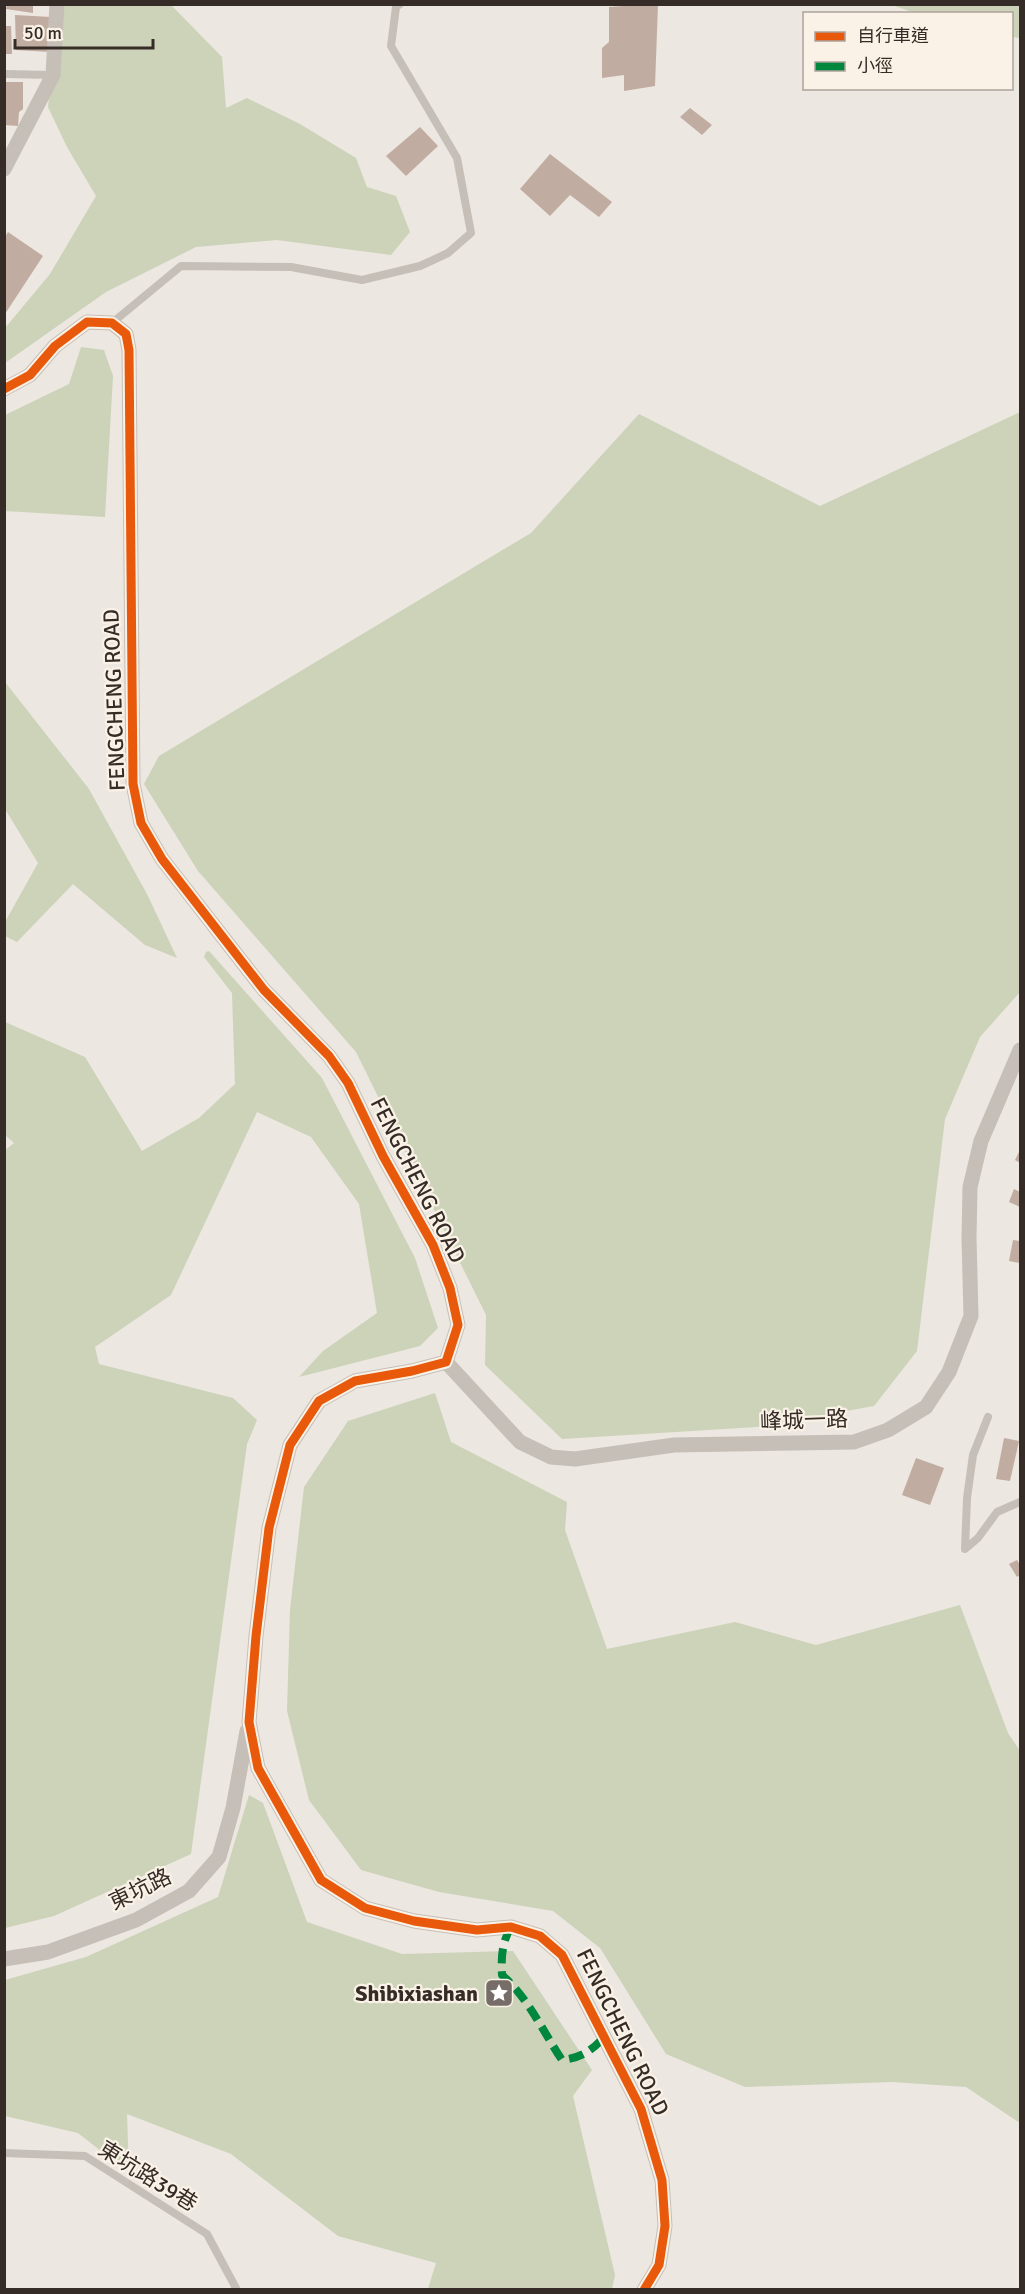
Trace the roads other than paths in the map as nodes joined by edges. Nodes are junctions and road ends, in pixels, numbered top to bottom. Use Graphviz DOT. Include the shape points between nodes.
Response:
graph roads {
  1 [pos="57,4"];
  2 [pos="400,4"];
  3 [pos="4,74"];
  4 [pos="53,75"];
  5 [pos="4,169"];
  6 [pos="112,322"];
  7 [pos="4,389"];
  8 [pos="1020,1050"];
  9 [pos="446,1362"];
  10 [pos="988,1417"];
  11 [pos="1020,1502"];
  12 [pos="249,1722"];
  13 [pos="4,1959"];
  14 [pos="4,2153"];
  15 [pos="237,2289"];
  16 [pos="644,2289"];
  1 -- 4 [label="street"];
  2 -- 6 [label="lane" via="396,7 391,46 457,158 471,233 448,253 420,266 362,280 291,267 181,266"];
  3 -- 4 [label="lane"];
  4 -- 5 [label="street"];
  6 -- 7 [label="street" via="87,322 55,346 30,375"];
  6 -- 9 [label="street, FENGCHENG ROAD" via="126,334 129,350 132,761 141,823 162,860 257,981 328,1056 348,1083 433,1245 450,1288 458,1325"];
  8 -- 9 [label="street, 峰城一路" via="981,1142 970,1187 971,1316 950,1372 926,1407 888,1430 854,1442 674,1445 575,1459 551,1457 520,1442"];
  9 -- 12 [label="street, FENGCHENG ROAD" via="354,1381 319,1401 290,1445 269,1528"];
  10 -- 11 [label="lane" via="973,1455 965,1549 997,1512"];
  12 -- 13 [label="street, 東坑路" via="233,1808 219,1857 189,1891 125,1924 48,1952"];
  12 -- 16 [label="street, FENGCHENG ROAD" via="258,1768 321,1881 365,1908 414,1921 477,1930 511,1927 540,1936 562,1955 641,2109 662,2180 665,2226 659,2265"];
  14 -- 15 [label="lane, 東坑路39巷" via="85,2156 207,2234"];
}
